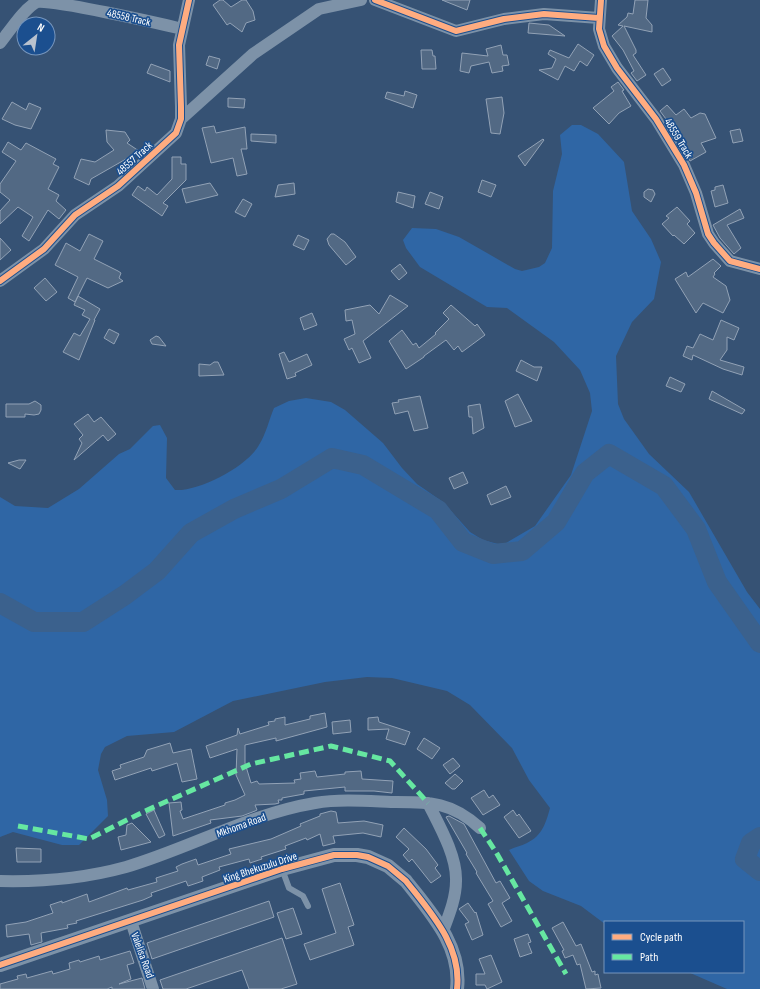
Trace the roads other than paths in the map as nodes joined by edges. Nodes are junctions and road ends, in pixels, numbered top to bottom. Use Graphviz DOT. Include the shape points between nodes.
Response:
graph roads {
  1 [pos="189,0"];
  2 [pos="361,0"];
  3 [pos="375,0"];
  4 [pos="601,0"];
  5 [pos="599,18"];
  6 [pos="182,29"];
  7 [pos="0,43"];
  8 [pos="181,119"];
  9 [pos="760,269"];
  10 [pos="0,282"];
  11 [pos="428,803"];
  12 [pos="480,828"];
  13 [pos="282,869"];
  14 [pos="0,881"];
  15 [pos="308,906"];
  16 [pos="131,921"];
  17 [pos="443,931"];
  18 [pos="0,965"];
  19 [pos="153,989"];
  20 [pos="457,989"];
  1 -- 6 [label="street, 48557 Track"];
  2 -- 8 [label="street" via="319,9 252,54"];
  3 -- 5 [label="street" via="456,31 504,19 544,14"];
  4 -- 5 [label="street, 48559 Track"];
  5 -- 9 [label="street, 48559 Track" via="599,29 609,57 656,119 684,165 696,193 708,234 730,261"];
  6 -- 7 [label="street, 48558 Track" via="46,1 37,2 28,9"];
  6 -- 8 [label="street, 48557 Track" via="178,61"];
  8 -- 10 [label="street, 48557 Track" via="172,137 123,182 75,215 44,249"];
  11 -- 12 [label="street, Mkhoma Road" via="448,806 459,811"];
  11 -- 14 [label="street, Mkhoma Road" via="316,803 254,820 107,872 48,880"];
  11 -- 17 [label="street" via="452,857 457,880"];
  13 -- 15 [label="lane" via="289,888 303,896"];
  13 -- 16 [label="street, King Bhekuzulu Drive"];
  13 -- 17 [label="street, King Bhekuzulu Drive" via="346,854 379,861 406,881"];
  16 -- 18 [label="street, King Bhekuzulu Drive"];
  16 -- 19 [label="street, Valelisa Road"];
  17 -- 20 [label="street, King Bhekuzulu Drive" via="458,967"];
}
